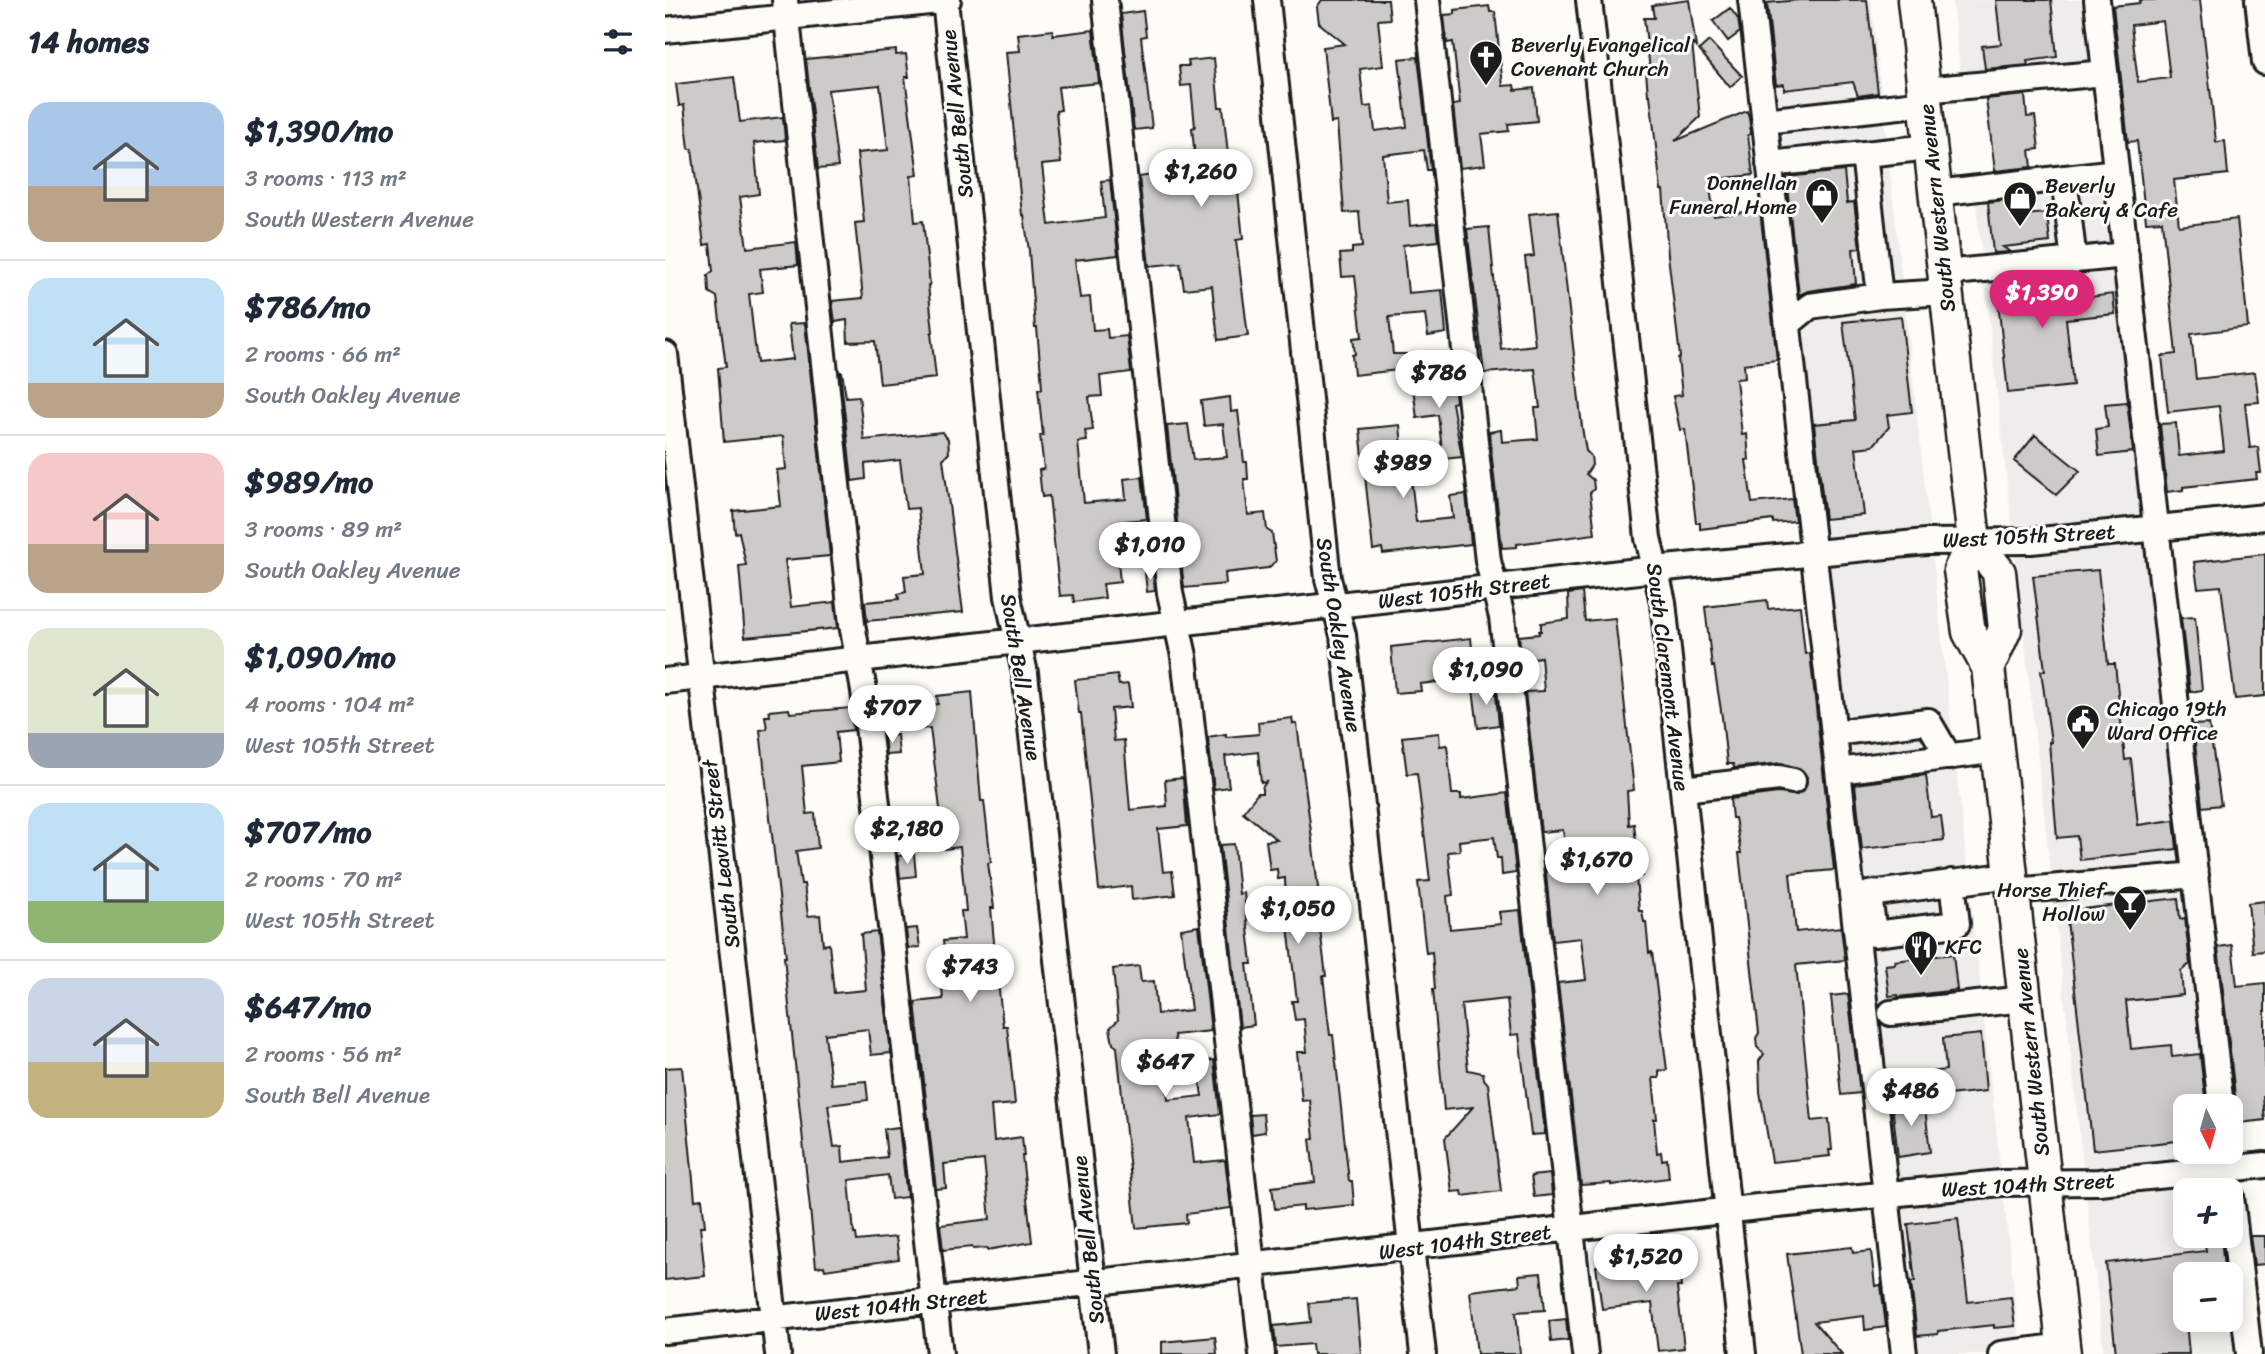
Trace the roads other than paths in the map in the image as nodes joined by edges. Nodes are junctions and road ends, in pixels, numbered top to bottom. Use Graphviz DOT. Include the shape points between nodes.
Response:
graph roads {
  1 [pos="946,0"];
  2 [pos="1105,0"];
  3 [pos="1267,0"];
  4 [pos="1427,0"];
  5 [pos="1589,0"];
  6 [pos="1751,0"];
  7 [pos="1914,0"];
  8 [pos="2097,0"];
  9 [pos="2258,0"];
  10 [pos="786,8"];
  11 [pos="665,30"];
  12 [pos="2265,62"];
  13 [pos="2105,73"];
  14 [pos="1925,96"];
  15 [pos="1764,121"];
  16 [pos="1931,147"];
  17 [pos="1864,154"];
  18 [pos="1769,164"];
  19 [pos="2116,172"];
  20 [pos="2064,178"];
  21 [pos="1936,193"];
  22 [pos="2126,255"];
  23 [pos="2074,261"];
  24 [pos="1945,283"];
  25 [pos="1879,296"];
  26 [pos="1788,324"];
  27 [pos="665,354"];
  28 [pos="2265,517"];
  29 [pos="2157,527"];
  30 [pos="1974,541"];
  31 [pos="1814,553"];
  32 [pos="1656,569"];
  33 [pos="1495,587"];
  34 [pos="1335,606"];
  35 [pos="1176,623"];
  36 [pos="1017,640"];
  37 [pos="858,659"];
  38 [pos="701,677"];
  39 [pos="665,681"];
  40 [pos="1834,733"];
  41 [pos="1998,750"];
  42 [pos="1949,757"];
  43 [pos="1839,771"];
  44 [pos="1793,781"];
  45 [pos="1683,789"];
  46 [pos="2196,875"];
  47 [pos="1952,882"];
  48 [pos="2012,883"];
  49 [pos="2025,999"];
  50 [pos="1891,1013"];
  51 [pos="2220,1094"];
  52 [pos="2265,1165"];
  53 [pos="2228,1170"];
  54 [pos="2046,1184"];
  55 [pos="1887,1195"];
  56 [pos="1728,1211"];
  57 [pos="1571,1229"];
  58 [pos="1411,1248"];
  59 [pos="2237,1248"];
  60 [pos="1252,1266"];
  61 [pos="1093,1284"];
  62 [pos="934,1302"];
  63 [pos="774,1319"];
  64 [pos="665,1331"];
  65 [pos="2064,1350"];
  66 [pos="778,1354"];
  67 [pos="940,1354"];
  68 [pos="1101,1354"];
  69 [pos="1262,1354"];
  70 [pos="1423,1354"];
  71 [pos="1585,1354"];
  72 [pos="1743,1354"];
  73 [pos="1904,1354"];
  74 [pos="2001,1354"];
  75 [pos="2249,1354"];
  1 -- 10 [label="street"];
  1 -- 36 [label="street, South Bell Avenue" via="1006,584"];
  2 -- 35 [label="street"];
  3 -- 34 [label="street, South Oakley Avenue" via="1328,579"];
  4 -- 33 [label="street"];
  5 -- 32 [label="street, South Claremont Avenue" via="1648,538"];
  6 -- 15 [label="street"];
  7 -- 14 [label="main road, South Western Avenue"];
  8 -- 13 [label="street"];
  9 -- 12 [label="street"];
  10 -- 11 [label="street"];
  10 -- 37 [label="street"];
  13 -- 14 [label="street"];
  13 -- 19 [label="street"];
  14 -- 15 [label="street"];
  14 -- 16 [label="main road, South Western Avenue"];
  15 -- 18 [label="street"];
  16 -- 17 [label="street"];
  16 -- 21 [label="main road, South Western Avenue"];
  17 -- 18 [label="street"];
  17 -- 25 [label="street"];
  18 -- 26 [label="street"];
  19 -- 20 [label="street"];
  19 -- 22 [label="street"];
  20 -- 21 [label="street"];
  20 -- 23 [label="street"];
  21 -- 24 [label="main road, South Western Avenue"];
  22 -- 23 [label="street"];
  22 -- 29 [label="street"];
  23 -- 24 [label="street"];
  24 -- 25 [label="street"];
  24 -- 30 [label="main road, South Western Avenue"];
  25 -- 26 [label="street" via="1810,306"];
  26 -- 31 [label="street"];
  27 -- 38 [label="street, South Leavitt Street"];
  28 -- 29 [label="street, West 105th Street"];
  29 -- 30 [label="street, West 105th Street" via="2031,541"];
  29 -- 46 [label="street"];
  30 -- 31 [label="street, West 105th Street"];
  30 -- 41 [label="main road, South Western Avenue" via="1960,570 1969,632 1988,667"];
  31 -- 32 [label="street, West 105th Street"];
  31 -- 40 [label="street"];
  32 -- 33 [label="street, West 105th Street"];
  32 -- 45 [label="street, South Claremont Avenue"];
  33 -- 34 [label="street, West 105th Street"];
  33 -- 57 [label="street"];
  34 -- 35 [label="street, West 105th Street"];
  34 -- 58 [label="street, South Oakley Avenue" via="1343,635"];
  35 -- 36 [label="street, West 105th Street"];
  35 -- 60 [label="street" via="1184,656"];
  36 -- 37 [label="street, West 105th Street"];
  36 -- 61 [label="street, South Bell Avenue"];
  37 -- 38 [label="street, West 105th Street"];
  37 -- 62 [label="street"];
  38 -- 39 [label="street, West 105th Street"];
  38 -- 63 [label="street, South Leavitt Street"];
  40 -- 42 [label="street" via="1928,721"];
  40 -- 43 [label="street"];
  41 -- 42 [label="street"];
  41 -- 48 [label="main road, South Western Avenue"];
  42 -- 43 [label="street"];
  43 -- 55 [label="street"];
  44 -- 45 [label="street" via="1779,778"];
  45 -- 56 [label="street, South Claremont Avenue"];
  46 -- 48 [label="street"];
  46 -- 51 [label="street"];
  47 -- 48 [label="street"];
  48 -- 49 [label="main road, South Western Avenue"];
  49 -- 50 [label="street"];
  49 -- 54 [label="main road, South Western Avenue"];
  52 -- 53 [label="street, West 104th Street"];
  53 -- 54 [label="street, West 104th Street"];
  54 -- 55 [label="street, West 104th Street" via="2001,1183"];
  54 -- 65 [label="main road, South Western Avenue"];
  55 -- 56 [label="street, West 104th Street"];
  55 -- 73 [label="street"];
  56 -- 57 [label="street, West 104th Street"];
  56 -- 72 [label="street, South Claremont Avenue"];
  57 -- 58 [label="street, West 104th Street"];
  57 -- 71 [label="street"];
  58 -- 60 [label="street, West 104th Street"];
  58 -- 70 [label="street, South Oakley Avenue"];
  59 -- 75 [label="street"];
  60 -- 61 [label="street, West 104th Street"];
  60 -- 69 [label="street"];
  61 -- 62 [label="street, West 104th Street"];
  61 -- 68 [label="street, South Bell Avenue"];
  62 -- 63 [label="street, West 104th Street"];
  62 -- 67 [label="street"];
  63 -- 64 [label="street, West 104th Street"];
  63 -- 66 [label="street, South Leavitt Street"];
  65 -- 74 [label="street"];
}
